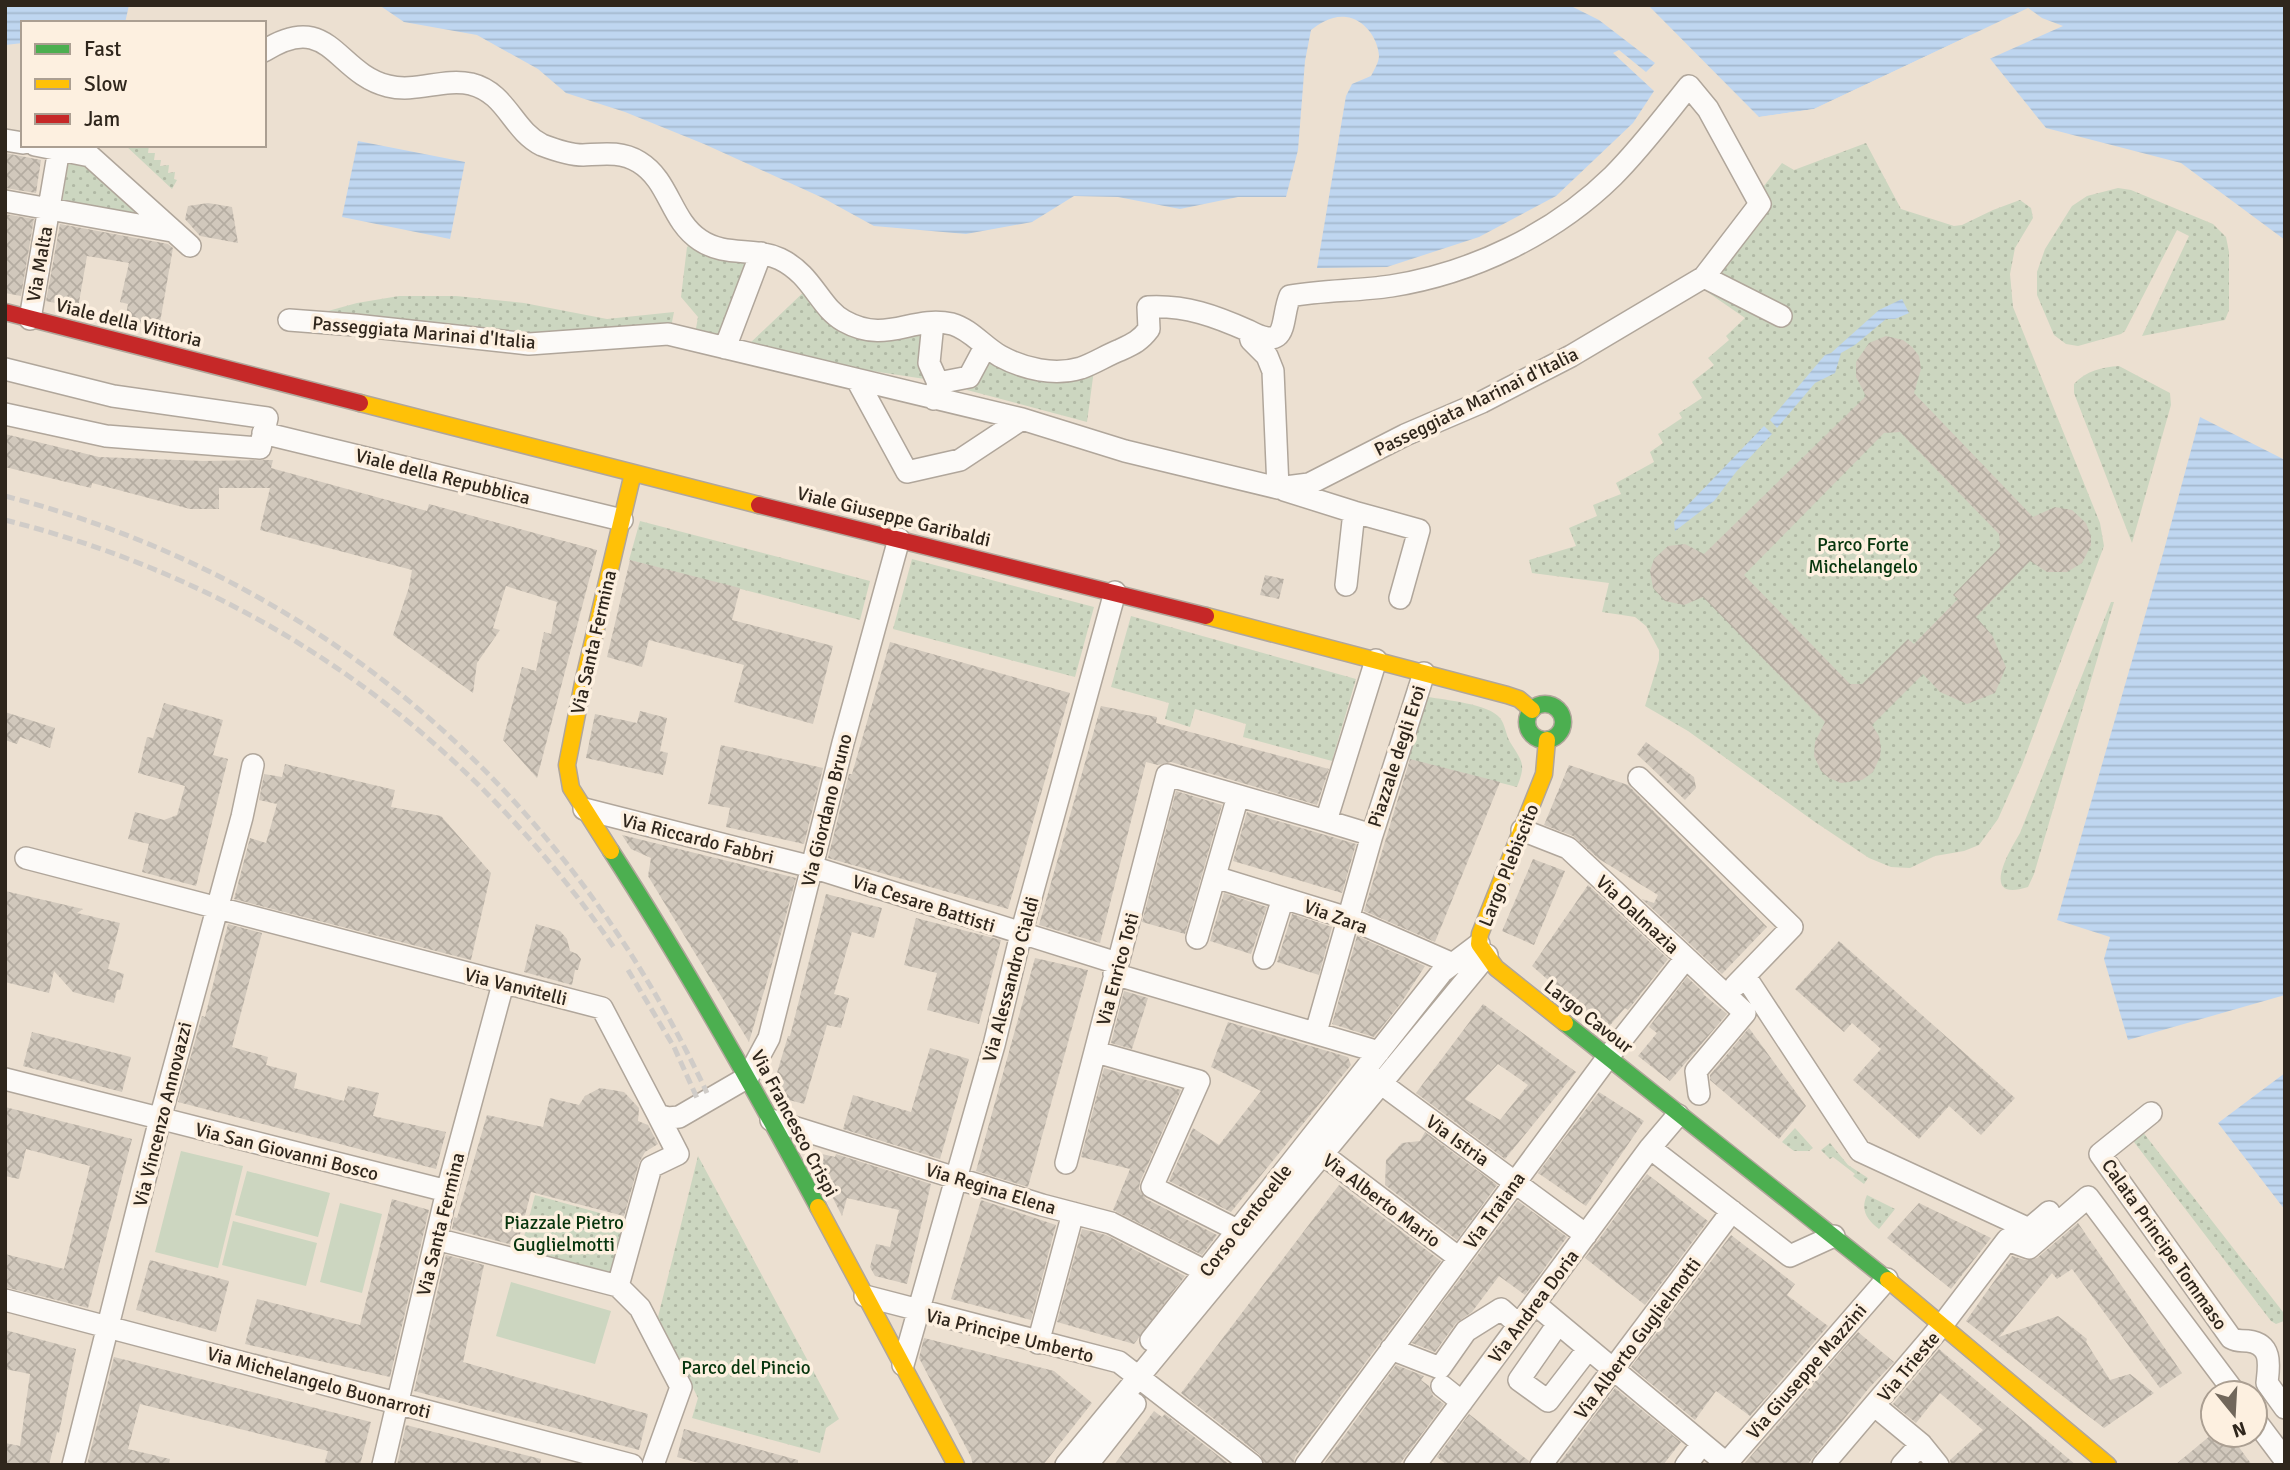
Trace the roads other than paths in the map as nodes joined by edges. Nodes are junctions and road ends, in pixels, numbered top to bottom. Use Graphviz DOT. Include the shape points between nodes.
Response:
graph roads {
  1 [pos="266,50"];
  2 [pos="48,147"];
  3 [pos="59,149"];
  4 [pos="5,201"];
  5 [pos="49,209"];
  6 [pos="173,231"];
  7 [pos="190,246"];
  8 [pos="761,253"];
  9 [pos="1704,277"];
  10 [pos="5,312"];
  11 [pos="1781,316"];
  12 [pos="30,318"];
  13 [pos="289,320"];
  14 [pos="933,323"];
  15 [pos="1249,331"];
  16 [pos="985,347"];
  17 [pos="725,348"];
  18 [pos="5,369"];
  19 [pos="243,372"];
  20 [pos="857,380"];
  21 [pos="937,391"];
  22 [pos="5,414"];
  23 [pos="1022,419"];
  24 [pos="263,433"];
  25 [pos="633,473"];
  26 [pos="1278,488"];
  27 [pos="1354,512"];
  28 [pos="622,520"];
  29 [pos="899,539"];
  30 [pos="1346,585"];
  31 [pos="1115,592"];
  32 [pos="1400,598"];
  33 [pos="1376,660"];
  34 [pos="1424,673"];
  35 [pos="1532,710"];
  36 [pos="1547,740"];
  37 [pos="253,765"];
  38 [pos="1167,775"];
  39 [pos="1639,778"];
  40 [pos="1238,796"];
  41 [pos="584,809"];
  42 [pos="1326,821"];
  43 [pos="1522,830"];
  44 [pos="1372,835"];
  45 [pos="26,858"];
  46 [pos="812,867"];
  47 [pos="1215,877"];
  48 [pos="1283,898"];
  49 [pos="216,906"];
  50 [pos="1348,918"];
  51 [pos="1021,934"];
  52 [pos="1197,937"];
  53 [pos="1483,949"];
  54 [pos="1264,958"];
  55 [pos="1686,958"];
  56 [pos="1453,964"];
  57 [pos="1116,968"];
  58 [pos="1745,976"];
  59 [pos="503,984"];
  60 [pos="1726,996"];
  61 [pos="1316,1032"];
  62 [pos="1096,1052"];
  63 [pos="1379,1052"];
  64 [pos="1608,1057"];
  65 [pos="748,1077"];
  66 [pos="1372,1077"];
  67 [pos="5,1079"];
  68 [pos="1699,1094"];
  69 [pos="2151,1113"];
  70 [pos="658,1115"];
  71 [pos="1678,1115"];
  72 [pos="160,1119"];
  73 [pos="771,1120"];
  74 [pos="1314,1148"];
  75 [pos="1650,1148"];
  76 [pos="1066,1163"];
  77 [pos="956,1178"];
  78 [pos="1515,1182"];
  79 [pos="447,1191"];
  80 [pos="2068,1197"];
  81 [pos="1732,1211"];
  82 [pos="1073,1213"];
  83 [pos="1237,1230"];
  84 [pos="1586,1235"];
  85 [pos="1834,1236"];
  86 [pos="436,1239"];
  87 [pos="1459,1258"];
  88 [pos="1205,1271"];
  89 [pos="1887,1279"];
  90 [pos="618,1286"];
  91 [pos="865,1296"];
  92 [pos="5,1300"];
  93 [pos="1535,1304"];
  94 [pos="919,1311"];
  95 [pos="1558,1324"];
  96 [pos="1942,1324"];
  97 [pos="1519,1325"];
  98 [pos="109,1327"];
  99 [pos="1038,1343"];
  100 [pos="1391,1349"];
  101 [pos="1588,1349"];
  102 [pos="903,1364"];
  103 [pos="1613,1370"];
  104 [pos="1138,1377"];
  105 [pos="2224,1379"];
  106 [pos="1442,1386"];
  107 [pos="399,1402"];
  108 [pos="1462,1402"];
  109 [pos="1875,1406"];
  110 [pos="2285,1408"];
  111 [pos="2269,1439"];
  112 [pos="1702,1444"];
  113 [pos="1921,1444"];
  114 [pos="2285,1460"];
  115 [pos="1726,1464"];
  116 [pos="73,1465"];
  117 [pos="383,1465"];
  118 [pos="632,1465"];
  119 [pos="653,1465"];
  120 [pos="956,1465"];
  121 [pos="1066,1465"];
  122 [pos="1087,1465"];
  123 [pos="1252,1465"];
  124 [pos="1306,1465"];
  125 [pos="1416,1465"];
  126 [pos="1541,1465"];
  127 [pos="1686,1465"];
  128 [pos="1823,1465"];
  129 [pos="1902,1465"];
  130 [pos="1938,1465"];
  131 [pos="2108,1465"];
  1 -- 8 [label="street, Passeggiata Marinai d'Italia" via="302,36 336,50 355,69 388,86 415,89 454,82 487,90 539,143 559,151 612,153 638,162 659,180 677,217 699,240 722,250"];
  2 -- 3 [label="street"];
  3 -- 5 [label="street, Via Malta"];
  3 -- 6 [label="street" via="90,156"];
  4 -- 5 [label="street"];
  5 -- 6 [label="street"];
  5 -- 12 [label="street, Via Malta"];
  6 -- 7 [label="street"];
  8 -- 14 [label="street, Passeggiata Marinai d'Italia" via="793,266 841,319 858,327 891,331"];
  8 -- 17 [label="street"];
  9 -- 11 [label="street"];
  9 -- 15 [label="street, Passeggiata Marinai d'Italia" via="1760,204 1708,110 1689,86 1612,177 1553,224 1488,257 1433,277 1290,296 1284,329 1277,336 1259,337"];
  9 -- 26 [label="street, Passeggiata Marinai d'Italia" via="1482,402 1309,484"];
  10 -- 12 [label="main road, Viale della Vittoria"];
  12 -- 19 [label="main road, Viale della Vittoria"];
  13 -- 17 [label="street, Passeggiata Marinai d'Italia" via="529,344 668,334"];
  14 -- 16 [label="street, Passeggiata Marinai d'Italia" via="965,329"];
  14 -- 21 [label="street" via="929,363"];
  15 -- 16 [label="street, Passeggiata Marinai d'Italia" via="1190,309 1148,307 1149,329 1142,338 1080,368 1038,370"];
  15 -- 26 [label="street" via="1273,370"];
  16 -- 21 [label="street" via="969,377"];
  17 -- 20 [label="street, Passeggiata Marinai d'Italia"];
  18 -- 24 [label="street" via="113,396 267,418"];
  19 -- 25 [label="main road, Viale Giuseppe Garibaldi"];
  20 -- 21 [label="street, Passeggiata Marinai d'Italia"];
  20 -- 23 [label="street" via="907,472 960,460"];
  21 -- 23 [label="street, Passeggiata Marinai d'Italia"];
  22 -- 24 [label="street" via="106,436 260,448"];
  23 -- 26 [label="street, Passeggiata Marinai d'Italia" via="1125,451"];
  24 -- 28 [label="street, Viale della Repubblica"];
  25 -- 28 [label="main road, Via Santa Fermina"];
  25 -- 29 [label="main road, Viale Giuseppe Garibaldi"];
  26 -- 27 [label="street, Passeggiata Marinai d'Italia"];
  27 -- 30 [label="street"];
  27 -- 32 [label="street, Passeggiata Marinai d'Italia" via="1419,530"];
  28 -- 41 [label="main road, Via Santa Fermina" via="567,765 571,788"];
  29 -- 31 [label="main road, Viale Giuseppe Garibaldi"];
  29 -- 46 [label="street, Via Giordano Bruno"];
  31 -- 33 [label="main road, Viale Giuseppe Garibaldi"];
  31 -- 51 [label="street, Via Alessandro Cialdi"];
  33 -- 34 [label="main road, Viale Giuseppe Garibaldi"];
  33 -- 42 [label="street"];
  34 -- 35 [label="main road, Viale Giuseppe Garibaldi" via="1507,695"];
  34 -- 44 [label="street, Piazzale degli Eroi"];
  35 -- 36 [label="main road" via="1528,729 1536,738"];
  35 -- 36 [label="main road" via="1545,704 1561,712 1562,729"];
  36 -- 43 [label="main road, Largo Plebiscito" via="1545,774"];
  37 -- 49 [label="street, Via Vincenzo Annovazzi"];
  38 -- 40 [label="street, Piazzale degli Eroi"];
  38 -- 57 [label="street, Via Enrico Toti"];
  39 -- 58 [label="street" via="1792,927"];
  40 -- 42 [label="street, Piazzale degli Eroi"];
  40 -- 47 [label="street"];
  41 -- 46 [label="street, Via Riccardo Fabbri"];
  41 -- 65 [label="main road, Via Francesco Crispi"];
  42 -- 44 [label="street, Piazzale degli Eroi"];
  43 -- 53 [label="main road, Largo Plebiscito" via="1482,925"];
  43 -- 55 [label="street, Via Dalmazia" via="1568,848"];
  44 -- 50 [label="street"];
  45 -- 49 [label="street, Via Vanvitelli"];
  46 -- 51 [label="street, Via Cesare Battisti"];
  46 -- 65 [label="street, Via Giordano Bruno" via="769,1038"];
  47 -- 48 [label="street, Via Zara"];
  47 -- 52 [label="street"];
  48 -- 50 [label="street, Via Zara"];
  48 -- 54 [label="street"];
  49 -- 59 [label="street, Via Vanvitelli"];
  49 -- 72 [label="street, Via Vincenzo Annovazzi"];
  50 -- 56 [label="street, Via Zara"];
  50 -- 61 [label="street"];
  51 -- 57 [label="street, Via Cesare Battisti"];
  51 -- 77 [label="street, Via Alessandro Cialdi"];
  53 -- 56 [label="street, Largo Plebiscito"];
  53 -- 64 [label="main road, Largo Cavour" via="1496,968"];
  53 -- 66 [label="street"];
  55 -- 60 [label="street, Via Dalmazia"];
  55 -- 64 [label="street, Via Traiana"];
  56 -- 63 [label="street, Largo Plebiscito"];
  57 -- 61 [label="street, Via Cesare Battisti"];
  57 -- 62 [label="street, Via Enrico Toti"];
  58 -- 60 [label="street"];
  58 -- 80 [label="street" via="1860,1151 2029,1229"];
  59 -- 70 [label="street, Via Vanvitelli" via="602,1008"];
  59 -- 79 [label="street, Via Santa Fermina"];
  60 -- 68 [label="street, Via Dalmazia" via="1745,1013 1696,1070"];
  61 -- 63 [label="street, Via Cesare Battisti"];
  62 -- 76 [label="street, Via Enrico Toti"];
  62 -- 83 [label="street" via="1199,1081 1152,1187"];
  63 -- 66 [label="street, Largo Plebiscito"];
  64 -- 71 [label="main road, Largo Cavour"];
  64 -- 78 [label="street, Via Traiana"];
  65 -- 70 [label="street" via="679,1117"];
  65 -- 73 [label="main road, Via Francesco Crispi"];
  66 -- 74 [label="street"];
  66 -- 78 [label="street, Via Istria"];
  67 -- 72 [label="street, Via San Giovanni Bosco"];
  69 -- 110 [label="street, Calata Principe Tommaso" via="2100,1154 2231,1338 2249,1341 2266,1352 2270,1364 2267,1383"];
  70 -- 90 [label="street, Via Vanvitelli" via="678,1154 651,1167"];
  71 -- 75 [label="street, Via Andrea Doria"];
  71 -- 85 [label="main road, Largo Cavour"];
  72 -- 79 [label="street, Via San Giovanni Bosco"];
  72 -- 98 [label="street, Via Vincenzo Annovazzi"];
  73 -- 77 [label="street, Via Regina Elena"];
  73 -- 91 [label="main road, Via Francesco Crispi"];
  74 -- 83 [label="street, Corso Centocelle"];
  74 -- 87 [label="street, Via Alberto Mario"];
  74 -- 104 [label="street"];
  75 -- 81 [label="street"];
  75 -- 84 [label="street, Via Andrea Doria"];
  77 -- 82 [label="street, Via Regina Elena"];
  77 -- 94 [label="street, Via Alessandro Cialdi"];
  78 -- 84 [label="street, Via Istria"];
  78 -- 87 [label="street, Via Traiana"];
  79 -- 86 [label="street, Via Santa Fermina"];
  81 -- 85 [label="street" via="1790,1256"];
  81 -- 103 [label="street, Via Alberto Guglielmotti"];
  82 -- 88 [label="street, Via Regina Elena" via="1111,1223"];
  82 -- 99 [label="street"];
  83 -- 88 [label="street, Corso Centocelle"];
  84 -- 93 [label="street, Via Andrea Doria"];
  85 -- 89 [label="main road, Largo Cavour"];
  86 -- 90 [label="street"];
  86 -- 107 [label="street, Via Santa Fermina"];
  87 -- 100 [label="street, Via Traiana"];
  88 -- 104 [label="street, Corso Centocelle"];
  89 -- 96 [label="main road, Largo Cavour"];
  89 -- 115 [label="street, Via Giuseppe Mazzini"];
  90 -- 119 [label="street" via="639,1308 681,1387"];
  91 -- 94 [label="street, Via Principe Umberto"];
  91 -- 102 [label="main road, Via Francesco Crispi"];
  92 -- 98 [label="street, Via Michelangelo Buonarroti"];
  93 -- 95 [label="street"];
  93 -- 97 [label="street, Via Andrea Doria"];
  94 -- 99 [label="street, Via Principe Umberto"];
  94 -- 102 [label="street, Via Alessandro Cialdi"];
  95 -- 101 [label="street"];
  95 -- 101 [label="street" via="1519,1380 1548,1401"];
  96 -- 105 [label="street, Via Trieste" via="2007,1240 2029,1248 2088,1197"];
  96 -- 109 [label="street, Via Trieste"];
  96 -- 131 [label="main road, Largo Cavour"];
  97 -- 100 [label="street" via="1501,1309 1466,1331 1440,1368"];
  97 -- 108 [label="street, Via Andrea Doria"];
  98 -- 107 [label="street, Via Michelangelo Buonarroti"];
  98 -- 116 [label="street, Via Vincenzo Annovazzi"];
  99 -- 104 [label="street, Via Principe Umberto" via="1119,1362"];
  100 -- 124 [label="street, Via Traiana"];
  101 -- 103 [label="street"];
  102 -- 120 [label="main road, Via Francesco Crispi"];
  103 -- 112 [label="street"];
  103 -- 126 [label="street, Via Alberto Guglielmotti"];
  104 -- 121 [label="street"];
  104 -- 122 [label="street, Corso Centocelle"];
  104 -- 123 [label="street, Via Principe Umberto"];
  106 -- 108 [label="street"];
  107 -- 117 [label="street, Via Santa Fermina"];
  107 -- 118 [label="street, Via Michelangelo Buonarroti"];
  108 -- 125 [label="street, Via Andrea Doria"];
  109 -- 113 [label="street, Via Trieste"];
  109 -- 128 [label="street"];
  111 -- 114 [label="street"];
  112 -- 115 [label="street"];
  112 -- 127 [label="street"];
  113 -- 129 [label="street"];
  113 -- 130 [label="street, Via Trieste"];
}
